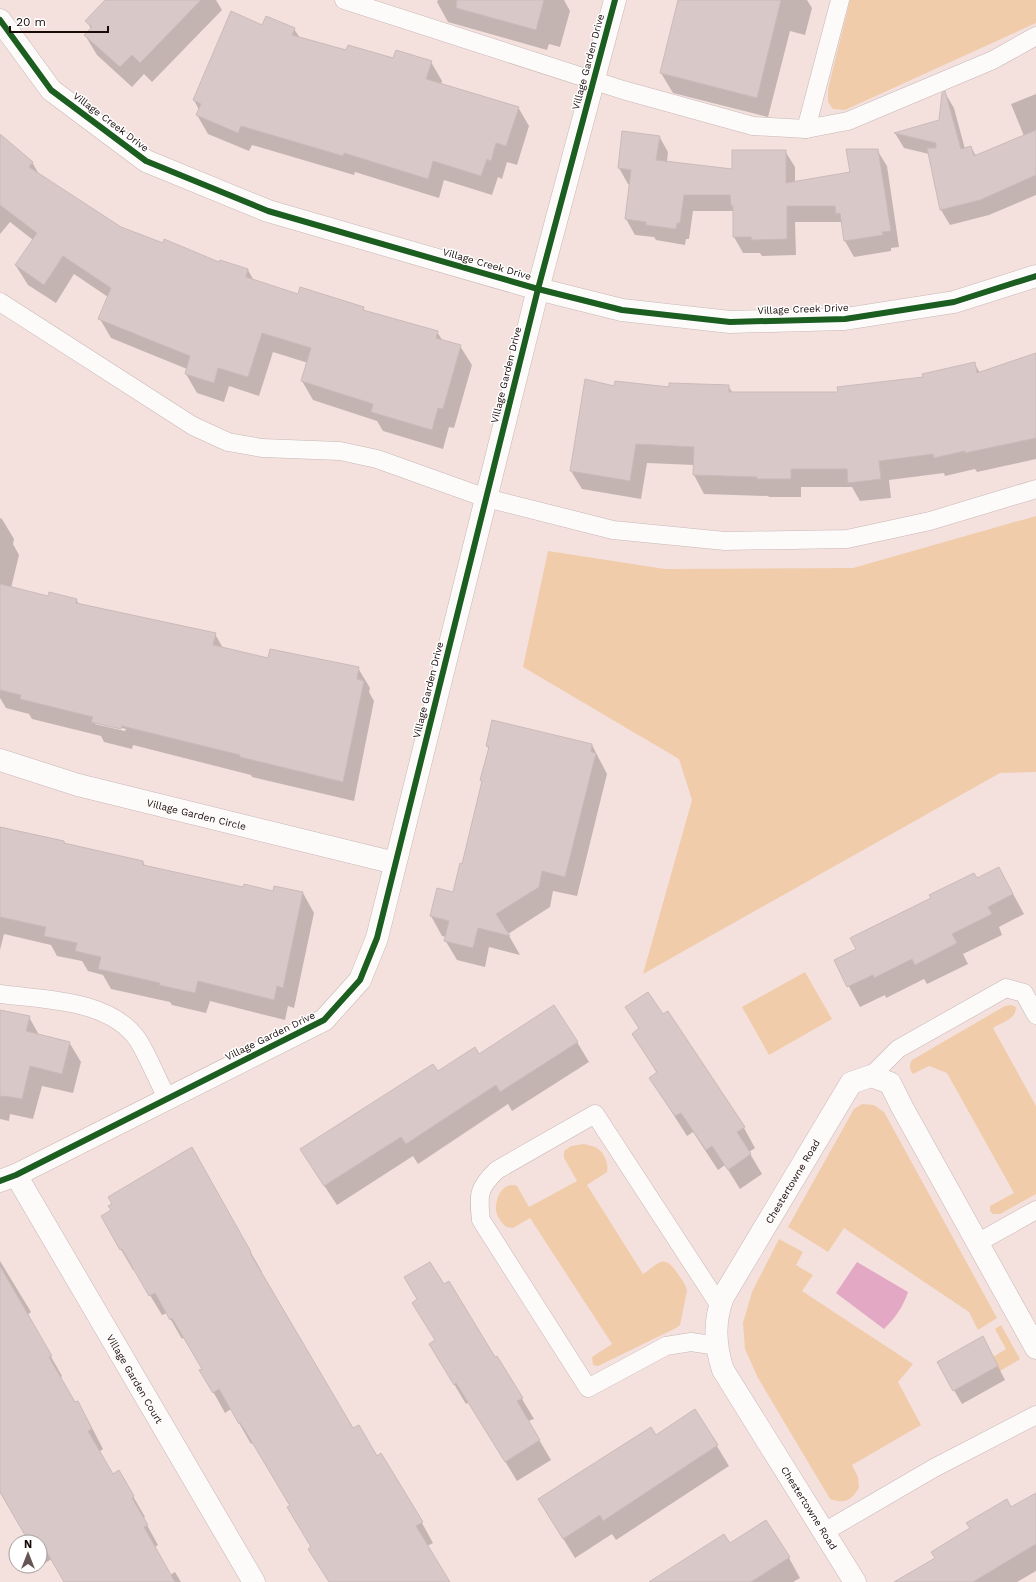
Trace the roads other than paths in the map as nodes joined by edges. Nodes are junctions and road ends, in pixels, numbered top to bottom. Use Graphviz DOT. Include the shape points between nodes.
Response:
graph roads {
  1 [pos="344,0"];
  2 [pos="614,0"];
  3 [pos="840,0"];
  4 [pos="381,6"];
  5 [pos="0,20"];
  6 [pos="1036,36"];
  7 [pos="593,81"];
  8 [pos="806,129"];
  9 [pos="1036,276"];
  10 [pos="538,289"];
  11 [pos="0,302"];
  12 [pos="1036,489"];
  13 [pos="486,498"];
  14 [pos="0,760"];
  15 [pos="395,863"];
  16 [pos="0,994"];
  17 [pos="1036,1014"];
  18 [pos="871,1076"];
  19 [pos="167,1098"];
  20 [pos="8,1178"];
  21 [pos="1036,1210"];
  22 [pos="977,1242"];
  23 [pos="720,1306"];
  24 [pos="718,1346"];
  25 [pos="1036,1348"];
  26 [pos="1036,1415"];
  27 [pos="824,1532"];
  28 [pos="254,1582"];
  29 [pos="855,1582"];
  1 -- 4 [label="lane"];
  2 -- 7 [label="street, Village Garden Drive"];
  3 -- 8 [label="lane"];
  4 -- 7 [label="lane"];
  5 -- 10 [label="street, Village Creek Drive" via="51,90 146,161 268,211"];
  6 -- 8 [label="lane" via="993,60 848,121"];
  7 -- 8 [label="lane" via="753,126"];
  7 -- 10 [label="street, Village Garden Drive"];
  9 -- 10 [label="street, Village Creek Drive" via="954,302 845,319 722,321 622,310"];
  10 -- 13 [label="street, Village Garden Drive"];
  11 -- 13 [label="lane" via="193,426 228,442 262,448 340,451 370,458"];
  12 -- 13 [label="lane" via="930,521 846,539 725,541 613,530"];
  13 -- 15 [label="street, Village Garden Drive"];
  14 -- 15 [label="street, Village Garden Circle" via="78,785"];
  15 -- 19 [label="street, Village Garden Drive" via="377,938 360,980 324,1020"];
  16 -- 19 [label="lane" via="71,1003 97,1009 119,1020 137,1040"];
  17 -- 18 [label="lane" via="1024,993 1006,988 898,1049"];
  18 -- 22 [label="street" via="890,1082"];
  18 -- 23 [label="street, Chestertowne Road" via="851,1083"];
  19 -- 20 [label="street, Village Garden Drive"];
  20 -- 28 [label="street, Village Garden Court"];
  21 -- 22 [label="lane"];
  22 -- 25 [label="street"];
  23 -- 24 [label="street, Chestertowne Road" via="716,1329"];
  23 -- 24 [label="lane" via="594,1114 497,1170 485,1182 479,1200 481,1220 588,1388 666,1346 691,1342"];
  24 -- 27 [label="street, Chestertowne Road" via="723,1370"];
  26 -- 27 [label="lane" via="934,1468"];
  27 -- 29 [label="street, Chestertowne Road"];
}
